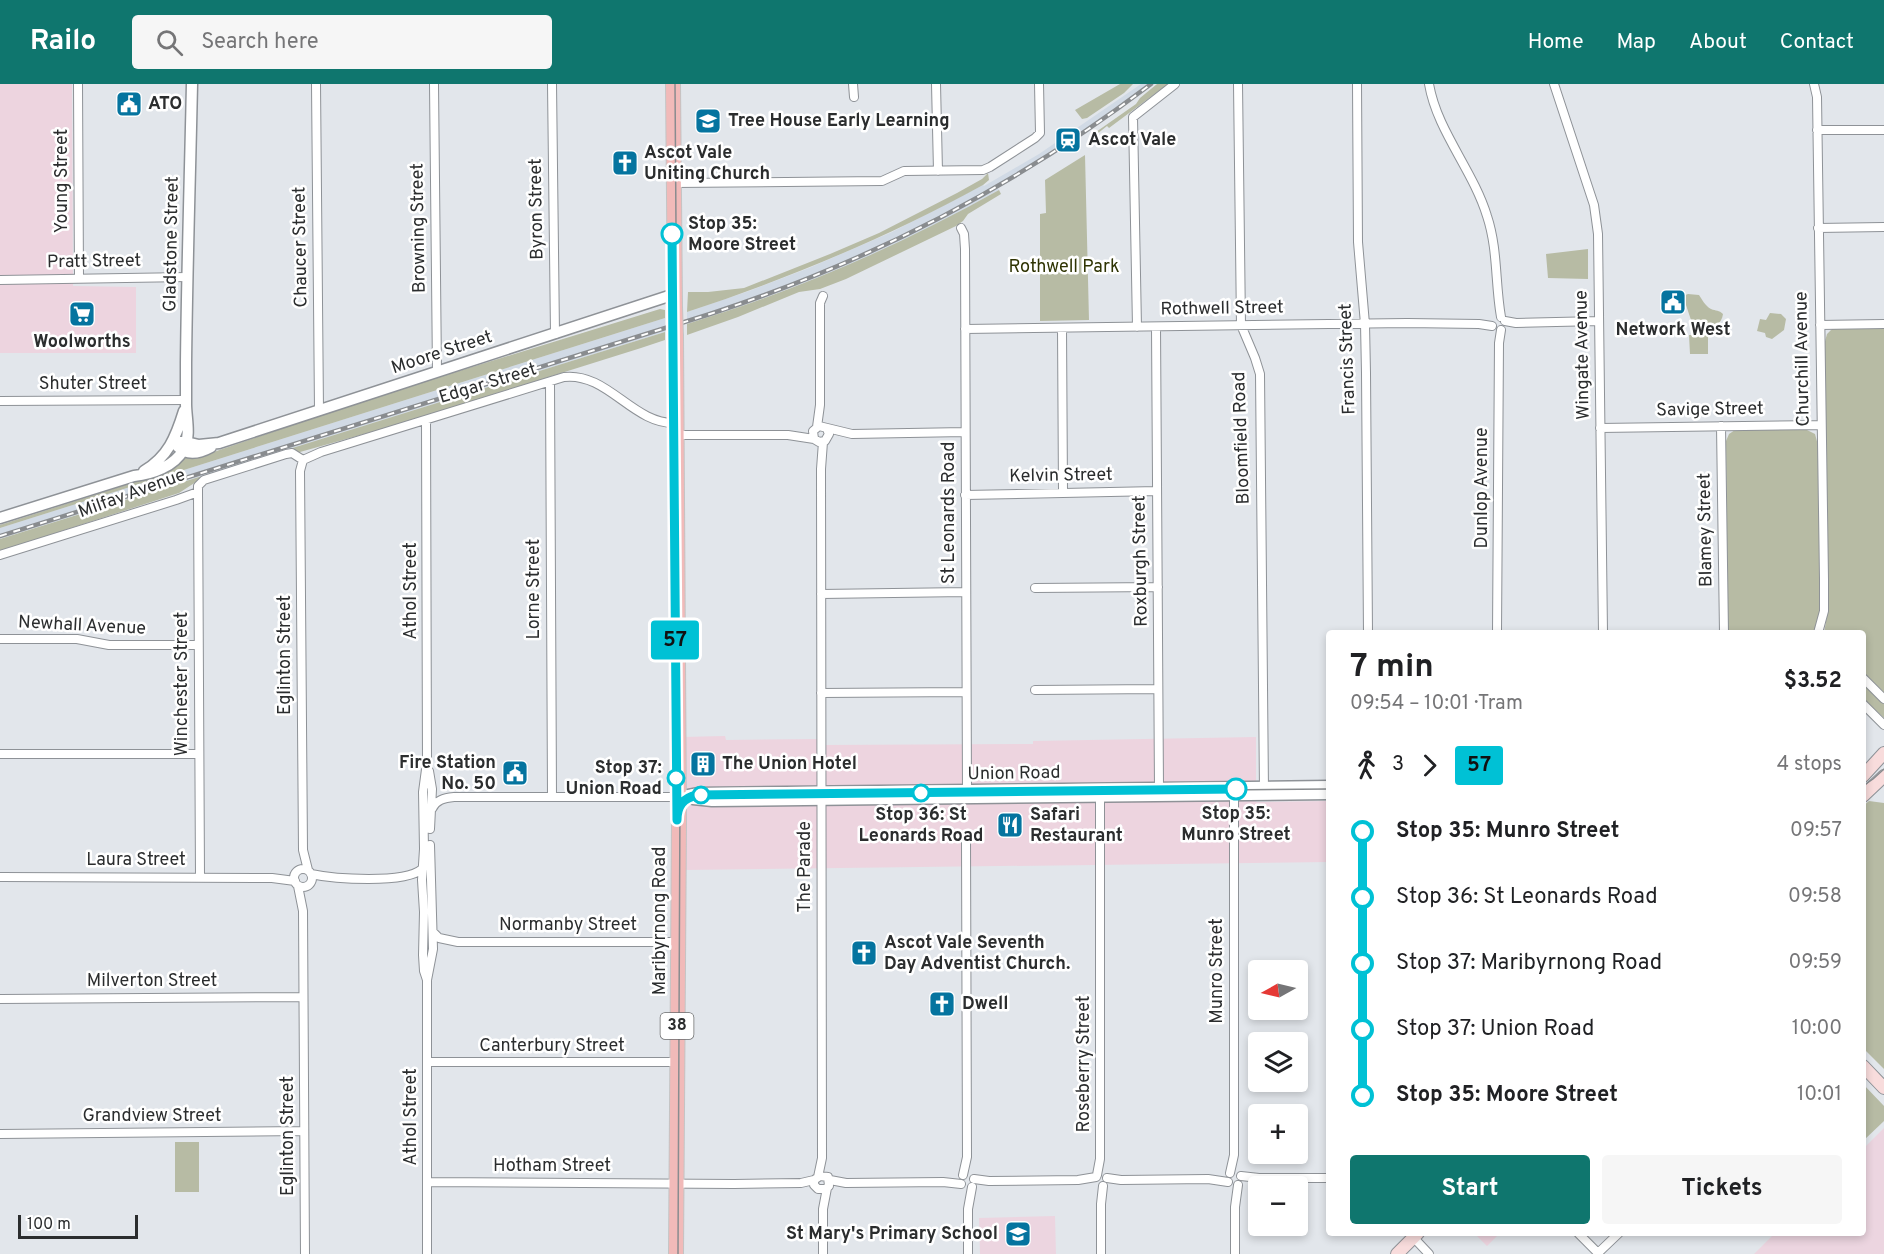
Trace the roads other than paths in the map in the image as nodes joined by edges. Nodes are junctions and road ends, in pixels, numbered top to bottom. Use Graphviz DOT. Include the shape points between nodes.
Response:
graph roads {
  1 [pos="78,84"];
  2 [pos="192,84"];
  3 [pos="316,84"];
  4 [pos="434,84"];
  5 [pos="552,84"];
  6 [pos="673,84"];
  7 [pos="853,84"];
  8 [pos="936,84"];
  9 [pos="1039,84"];
  10 [pos="1175,84"];
  11 [pos="1238,84"];
  12 [pos="1357,84"];
  13 [pos="1429,84"];
  14 [pos="1554,84"];
  15 [pos="1814,84"];
  16 [pos="854,97"];
  17 [pos="1817,130"];
  18 [pos="1884,130"];
  19 [pos="938,171"];
  20 [pos="674,183"];
  21 [pos="1884,227"];
  22 [pos="961,228"];
  23 [pos="1818,228"];
  24 [pos="188,277"];
  25 [pos="79,278"];
  26 [pos="0,280"];
  27 [pos="823,296"];
  28 [pos="675,300"];
  29 [pos="1599,321"];
  30 [pos="1499,323"];
  31 [pos="1365,324"];
  32 [pos="1884,324"];
  33 [pos="1240,325"];
  34 [pos="1820,325"];
  35 [pos="1137,327"];
  36 [pos="1156,327"];
  37 [pos="1062,328"];
  38 [pos="965,329"];
  39 [pos="555,334"];
  40 [pos="437,372"];
  41 [pos="550,382"];
  42 [pos="0,401"];
  43 [pos="186,402"];
  44 [pos="319,410"];
  45 [pos="426,420"];
  46 [pos="1721,426"];
  47 [pos="1821,426"];
  48 [pos="1600,428"];
  49 [pos="676,429"];
  50 [pos="965,432"];
  51 [pos="820,434"];
  52 [pos="173,442"];
  53 [pos="184,447"];
  54 [pos="303,460"];
  55 [pos="134,476"];
  56 [pos="1157,491"];
  57 [pos="198,492"];
  58 [pos="1063,492"];
  59 [pos="965,495"];
  60 [pos="0,518"];
  61 [pos="0,555"];
  62 [pos="1158,587"];
  63 [pos="1035,588"];
  64 [pos="966,592"];
  65 [pos="821,594"];
  66 [pos="1368,630"];
  67 [pos="1497,630"];
  68 [pos="1603,630"];
  69 [pos="1724,630"];
  70 [pos="1819,630"];
  71 [pos="0,639"];
  72 [pos="198,645"];
  73 [pos="1866,681"];
  74 [pos="1158,689"];
  75 [pos="1035,690"];
  76 [pos="966,692"];
  77 [pos="821,693"];
  78 [pos="1884,699"];
  79 [pos="1866,707"];
  80 [pos="1884,724"];
  81 [pos="1884,753"];
  82 [pos="0,754"];
  83 [pos="199,754"];
  84 [pos="427,762"];
  85 [pos="1866,770"];
  86 [pos="1881,779"];
  87 [pos="1326,786"];
  88 [pos="1866,787"];
  89 [pos="431,790"];
  90 [pos="1234,791"];
  91 [pos="1264,791"];
  92 [pos="1159,792"];
  93 [pos="687,793"];
  94 [pos="1100,793"];
  95 [pos="1866,793"];
  96 [pos="1326,794"];
  97 [pos="967,795"];
  98 [pos="821,796"];
  99 [pos="460,797"];
  100 [pos="552,797"];
  101 [pos="712,801"];
  102 [pos="431,805"];
  103 [pos="678,819"];
  104 [pos="966,840"];
  105 [pos="421,871"];
  106 [pos="200,877"];
  107 [pos="0,878"];
  108 [pos="303,878"];
  109 [pos="401,878"];
  110 [pos="431,882"];
  111 [pos="423,892"];
  112 [pos="434,935"];
  113 [pos="423,940"];
  114 [pos="458,942"];
  115 [pos="678,942"];
  116 [pos="433,951"];
  117 [pos="423,952"];
  118 [pos="427,981"];
  119 [pos="303,997"];
  120 [pos="0,999"];
  121 [pos="428,1062"];
  122 [pos="677,1062"];
  123 [pos="1866,1069"];
  124 [pos="1884,1088"];
  125 [pos="304,1131"];
  126 [pos="0,1134"];
  127 [pos="1326,1178"];
  128 [pos="1234,1179"];
  129 [pos="967,1181"];
  130 [pos="1101,1181"];
  131 [pos="427,1182"];
  132 [pos="822,1183"];
  133 [pos="676,1184"];
  134 [pos="1414,1236"];
  135 [pos="1416,1236"];
  136 [pos="1581,1236"];
  137 [pos="1616,1236"];
  138 [pos="305,1254"];
  139 [pos="427,1254"];
  140 [pos="676,1254"];
  141 [pos="823,1254"];
  142 [pos="968,1254"];
  143 [pos="1101,1254"];
  144 [pos="1235,1254"];
  145 [pos="1396,1254"];
  146 [pos="1430,1254"];
  147 [pos="1599,1254"];
  1 -- 25 [label="street, Young Street"];
  2 -- 24 [label="street, Gladstone Street"];
  3 -- 44 [label="street, Chaucer Street"];
  4 -- 40 [label="street, Browning Street"];
  5 -- 39 [label="street, Byron Street"];
  6 -- 20 [label="main road, Maribyrnong Road / 38"];
  7 -- 16 [label="street"];
  8 -- 19 [label="street"];
  9 -- 19 [label="street" via="1040,133 1035,138 983,170"];
  10 -- 35 [label="street" via="1133,117"];
  11 -- 33 [label="street, Bloomfield Road"];
  12 -- 31 [label="street, Francis Street" via="1358,242"];
  13 -- 30 [label="street, Dunlop Avenue" via="1434,106 1487,215 1495,252"];
  14 -- 29 [label="street, Wingate Avenue" via="1597,220"];
  15 -- 17 [label="street, Churchill Avenue"];
  17 -- 18 [label="street"];
  17 -- 23 [label="street, Churchill Avenue"];
  19 -- 20 [label="street" via="904,171 882,181"];
  20 -- 28 [label="main road, Maribyrnong Road / 38"];
  21 -- 23 [label="street"];
  22 -- 38 [label="street, St Leonards Road" via="965,249"];
  23 -- 34 [label="street, Churchill Avenue"];
  24 -- 25 [label="street, Pratt Street"];
  24 -- 43 [label="street, Gladstone Street"];
  25 -- 26 [label="street, Pratt Street"];
  27 -- 51 [label="street, The Parade"];
  28 -- 39 [label="street, Moore Street"];
  28 -- 49 [label="main road, Maribyrnong Road / 38, bridge"];
  29 -- 30 [label="street, Rothwell Street"];
  29 -- 48 [label="street, Wingate Avenue"];
  30 -- 31 [label="street, Rothwell Street"];
  30 -- 67 [label="street, Dunlop Avenue"];
  31 -- 33 [label="street, Rothwell Street"];
  31 -- 66 [label="street, Francis Street"];
  32 -- 34 [label="street"];
  33 -- 36 [label="street, Rothwell Street"];
  33 -- 91 [label="street, Bloomfield Road" via="1260,374"];
  34 -- 47 [label="street, Churchill Avenue"];
  35 -- 36 [label="street, Rothwell Street"];
  35 -- 37 [label="street, Rothwell Street"];
  36 -- 56 [label="street, Roxburgh Street"];
  37 -- 38 [label="street, Rothwell Street"];
  37 -- 58 [label="street"];
  38 -- 50 [label="street, St Leonards Road"];
  39 -- 40 [label="street, Moore Street"];
  40 -- 44 [label="street, Moore Street"];
  41 -- 45 [label="street, Edgar Street"];
  41 -- 49 [label="street, Edgar Street" via="582,377"];
  41 -- 100 [label="street, Lorne Street"];
  42 -- 43 [label="street, Shuter Street"];
  43 -- 52 [label="street, Gladstone Street"];
  43 -- 53 [label="street, Gladstone Street"];
  44 -- 53 [label="street, Moore Street" via="219,443"];
  45 -- 54 [label="street, Edgar Street"];
  45 -- 84 [label="street, Athol Street"];
  46 -- 47 [label="street, Savige Street"];
  46 -- 48 [label="street, Savige Street"];
  46 -- 69 [label="street, Blamey Street"];
  47 -- 70 [label="street, Churchill Avenue" via="1824,611"];
  48 -- 68 [label="street, Wingate Avenue"];
  49 -- 51 [label="street, Edgar Street"];
  49 -- 93 [label="main road, Maribyrnong Road / 38"];
  50 -- 51 [label="street"];
  50 -- 59 [label="street, St Leonards Road"];
  51 -- 65 [label="street, The Parade"];
  52 -- 53 [label="street, Moore Street"];
  52 -- 55 [label="street" via="154,465"];
  53 -- 55 [label="street" via="166,466"];
  54 -- 57 [label="street, Milfay Avenue" via="286,454 204,480"];
  54 -- 108 [label="street, Eglinton Street"];
  55 -- 60 [label="street"];
  56 -- 58 [label="street, Kelvin Street"];
  56 -- 62 [label="street, Roxburgh Street"];
  57 -- 61 [label="street, Milfay Avenue"];
  57 -- 72 [label="street, Winchester Street"];
  58 -- 59 [label="street, Kelvin Street"];
  59 -- 64 [label="street, St Leonards Road"];
  62 -- 63 [label="street"];
  62 -- 74 [label="street, Roxburgh Street"];
  64 -- 65 [label="street"];
  64 -- 76 [label="street, St Leonards Road"];
  65 -- 77 [label="street, The Parade"];
  71 -- 72 [label="street, Newhall Avenue"];
  72 -- 83 [label="street, Winchester Street"];
  73 -- 78 [label="street"];
  74 -- 75 [label="street"];
  74 -- 92 [label="street, Roxburgh Street"];
  76 -- 77 [label="street"];
  76 -- 97 [label="street, St Leonards Road"];
  77 -- 98 [label="street, The Parade"];
  79 -- 80 [label="street"];
  81 -- 85 [label="main road"];
  82 -- 83 [label="street"];
  83 -- 106 [label="street, Winchester Street"];
  84 -- 89 [label="street, Athol Street"];
  84 -- 89 [label="street, Athol Street"];
  86 -- 88 [label="main road"];
  86 -- 95 [label="main road"];
  87 -- 91 [label="street, Union Road"];
  89 -- 99 [label="street, Union Road"];
  89 -- 102 [label="street, Athol Street"];
  90 -- 91 [label="street, Union Road"];
  90 -- 92 [label="street, Union Road"];
  90 -- 128 [label="street, Munro Street"];
  91 -- 96 [label="street, Union Road"];
  92 -- 94 [label="street, Union Road"];
  93 -- 98 [label="street, Union Road"];
  93 -- 100 [label="street, Union Road"];
  93 -- 101 [label="street, Union Road"];
  93 -- 103 [label="main road, Maribyrnong Road / 38"];
  94 -- 97 [label="street, Union Road"];
  94 -- 130 [label="street, Roseberry Street"];
  97 -- 98 [label="street, Union Road"];
  98 -- 101 [label="street, Union Road"];
  98 -- 132 [label="street, The Parade"];
  99 -- 100 [label="street, Union Road"];
  99 -- 102 [label="street, Union Road"];
  101 -- 103 [label="street, Union Road" via="691,805"];
  102 -- 105 [label="street, Athol Street"];
  102 -- 110 [label="street, Athol Street"];
  103 -- 115 [label="main road, Maribyrnong Road / 38"];
  104 -- 129 [label="street"];
  105 -- 109 [label="street, Laura Street"];
  105 -- 110 [label="street"];
  105 -- 111 [label="street, Athol Street"];
  106 -- 107 [label="street, Laura Street"];
  106 -- 108 [label="street, Laura Street"];
  108 -- 109 [label="street, Laura Street"];
  108 -- 119 [label="street, Eglinton Street"];
  109 -- 111 [label="street" via="415,881"];
  110 -- 112 [label="street, Athol Street"];
  111 -- 113 [label="street, Athol Street"];
  112 -- 113 [label="street"];
  112 -- 114 [label="street, Normanby Street"];
  112 -- 116 [label="street, Athol Street"];
  113 -- 117 [label="street, Athol Street"];
  114 -- 115 [label="street, Normanby Street"];
  114 -- 116 [label="street, Normanby Street" via="443,944"];
  115 -- 122 [label="main road, Maribyrnong Road / 38"];
  116 -- 117 [label="street, Normanby Street"];
  116 -- 118 [label="street, Athol Street"];
  117 -- 118 [label="street, Athol Street"];
  118 -- 121 [label="street, Athol Street"];
  119 -- 120 [label="street, Milverton Street"];
  119 -- 125 [label="street, Eglinton Street"];
  121 -- 122 [label="street, Canterbury Street"];
  121 -- 131 [label="street, Athol Street"];
  122 -- 133 [label="main road, Maribyrnong Road / 38"];
  123 -- 124 [label="main road"];
  125 -- 126 [label="street, Grandview Street"];
  125 -- 138 [label="street, Eglinton Street"];
  127 -- 128 [label="street"];
  128 -- 130 [label="street"];
  128 -- 144 [label="street, Munro Street"];
  129 -- 130 [label="street"];
  129 -- 132 [label="street"];
  129 -- 142 [label="street"];
  130 -- 143 [label="street, Roseberry Street"];
  131 -- 133 [label="street, Hotham Street"];
  131 -- 139 [label="street, Athol Street"];
  132 -- 133 [label="street, Hotham Street"];
  132 -- 141 [label="street, The Parade"];
  133 -- 140 [label="main road, Maribyrnong Road / 38"];
  134 -- 145 [label="main road"];
  135 -- 146 [label="street"];
  136 -- 147 [label="street"];
  137 -- 147 [label="street"];
}
